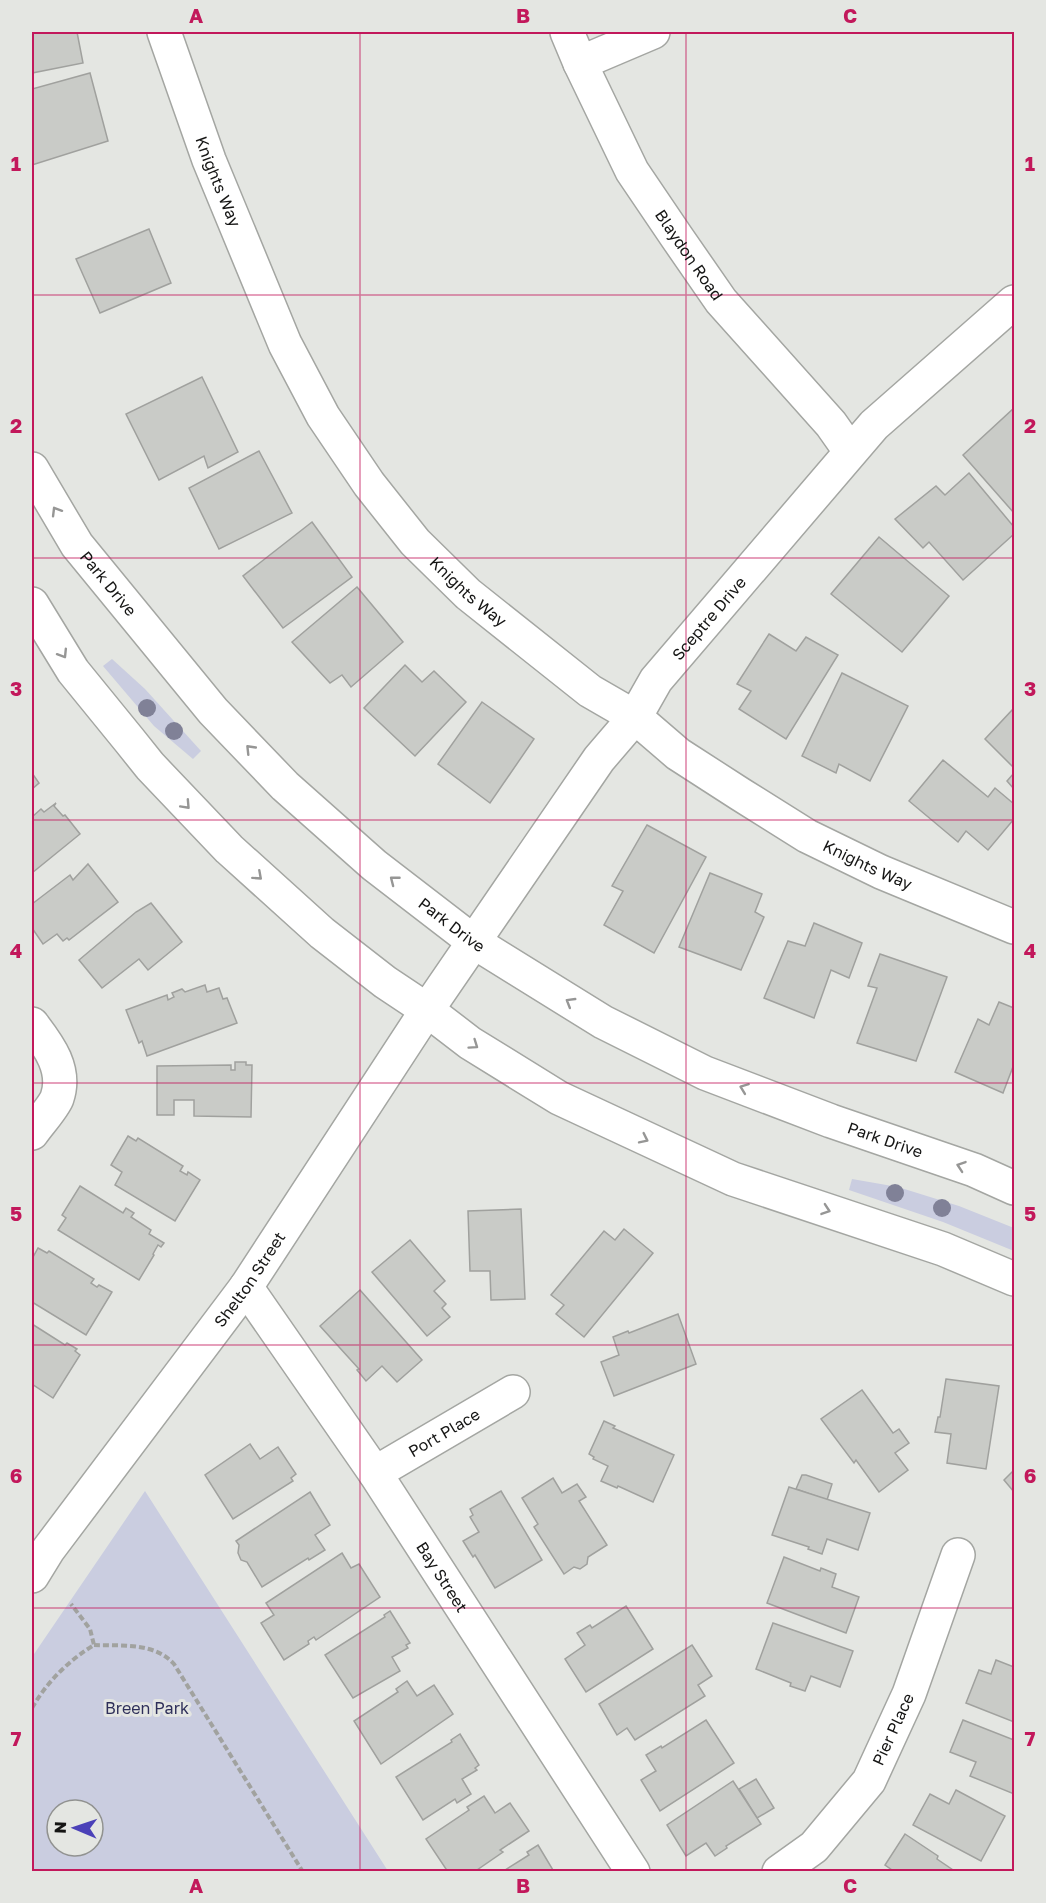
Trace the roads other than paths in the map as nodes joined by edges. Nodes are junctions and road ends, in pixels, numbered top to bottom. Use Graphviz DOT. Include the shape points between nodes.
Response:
graph roads {
  1 [pos="164,32"];
  2 [pos="567,32"];
  3 [pos="653,32"];
  4 [pos="580,63"];
  5 [pos="1014,302"];
  6 [pos="850,451"];
  7 [pos="32,469"];
  8 [pos="32,604"];
  9 [pos="635,717"];
  10 [pos="1014,927"];
  11 [pos="474,942"];
  12 [pos="452,975"];
  13 [pos="427,1010"];
  14 [pos="32,1024"];
  15 [pos="32,1133"];
  16 [pos="1014,1188"];
  17 [pos="1014,1279"];
  18 [pos="246,1287"];
  19 [pos="513,1392"];
  20 [pos="375,1473"];
  21 [pos="37,1555"];
  22 [pos="958,1555"];
  23 [pos="633,1872"];
  24 [pos="779,1872"];
  1 -- 9 [label="street, Knights Way" via="209,160 285,344 323,416 369,484 415,542 468,594 590,691"];
  2 -- 4 [label="street, Blaydon Road"];
  3 -- 4 [label="street"];
  4 -- 6 [label="street, Blaydon Road" via="632,171 675,236 721,301 831,424"];
  5 -- 6 [label="street, Sceptre Drive" via="874,425"];
  6 -- 9 [label="street, Sceptre Drive" via="656,680"];
  11 -- 7 [label="street, Park Drive, one-way" via="285,786 213,711 77,545"];
  8 -- 13 [label="street, one-way" via="80,680 150,766 216,836 322,933"];
  9 -- 10 [label="street, Knights Way" via="678,754 807,836 881,872"];
  9 -- 11 [label="street, Sceptre Drive" via="599,759"];
  11 -- 12 [label="street, Sceptre Drive"];
  16 -- 11 [label="street, Park Drive, one-way" via="705,1073 603,1022"];
  12 -- 13 [label="street, Shelton Street"];
  13 -- 17 [label="street, one-way" via="470,1043 559,1098 667,1150 733,1179 943,1249"];
  13 -- 18 [label="street, Shelton Street"];
  14 -- 15 [label="street" via="50,1047 59,1072 57,1098"];
  18 -- 20 [label="street, Bay Street"];
  18 -- 21 [label="street, Shelton Street"];
  19 -- 20 [label="street, Port Place"];
  20 -- 23 [label="street, Bay Street"];
  22 -- 24 [label="street, Pier Place" via="909,1694 869,1781 814,1847"];
}
